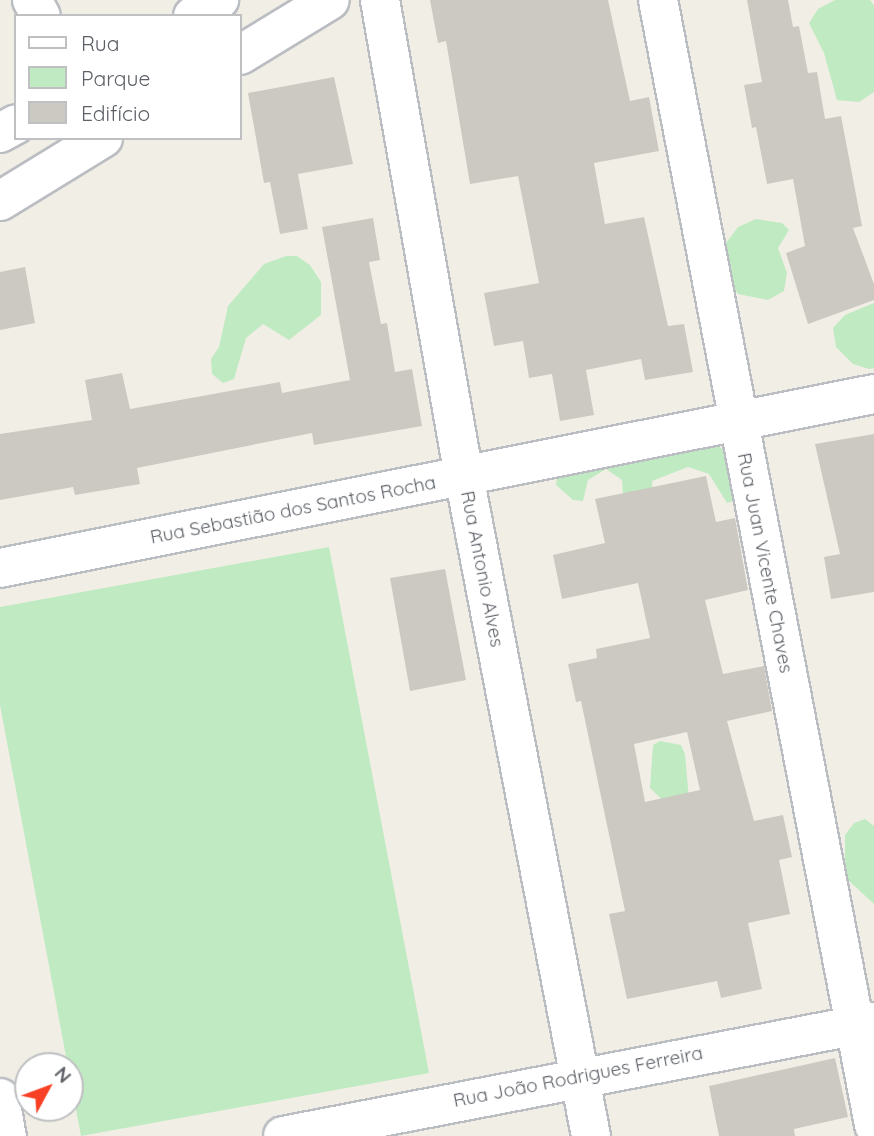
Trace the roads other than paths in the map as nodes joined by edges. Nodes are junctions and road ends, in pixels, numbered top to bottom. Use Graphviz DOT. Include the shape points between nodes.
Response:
graph roads {
  1 [pos="219,0"];
  2 [pos="330,0"];
  3 [pos="380,0"];
  4 [pos="658,0"];
  5 [pos="196,14"];
  6 [pos="242,54"];
  7 [pos="100,140"];
  8 [pos="0,201"];
  9 [pos="874,394"];
  10 [pos="737,419"];
  11 [pos="464,476"];
  12 [pos="0,568"];
  13 [pos="864,1024"];
  14 [pos="580,1076"];
  15 [pos="0,1098"];
  16 [pos="874,1125"];
  17 [pos="7,1136"];
  18 [pos="283,1136"];
  19 [pos="591,1136"];
  1 -- 5 [label="street"];
  2 -- 6 [label="street"];
  3 -- 11 [label="street, Rua Antonio Alves"];
  4 -- 10 [label="street, Rua Juan Vicente Chaves"];
  7 -- 8 [label="street"];
  9 -- 10 [label="street, Rua Sebastião dos Santos Rocha"];
  10 -- 11 [label="street, Rua Sebastião dos Santos Rocha"];
  10 -- 13 [label="street, Rua Juan Vicente Chaves"];
  11 -- 12 [label="street, Rua Sebastião dos Santos Rocha"];
  11 -- 14 [label="street, Rua Antonio Alves"];
  13 -- 14 [label="street, Rua João Rodrigues Ferreira"];
  13 -- 16 [label="street, Rua Juan Vicente Chaves"];
  14 -- 18 [label="street, Rua João Rodrigues Ferreira"];
  14 -- 19 [label="street, Rua Antonio Alves"];
  15 -- 17 [label="street"];
}
